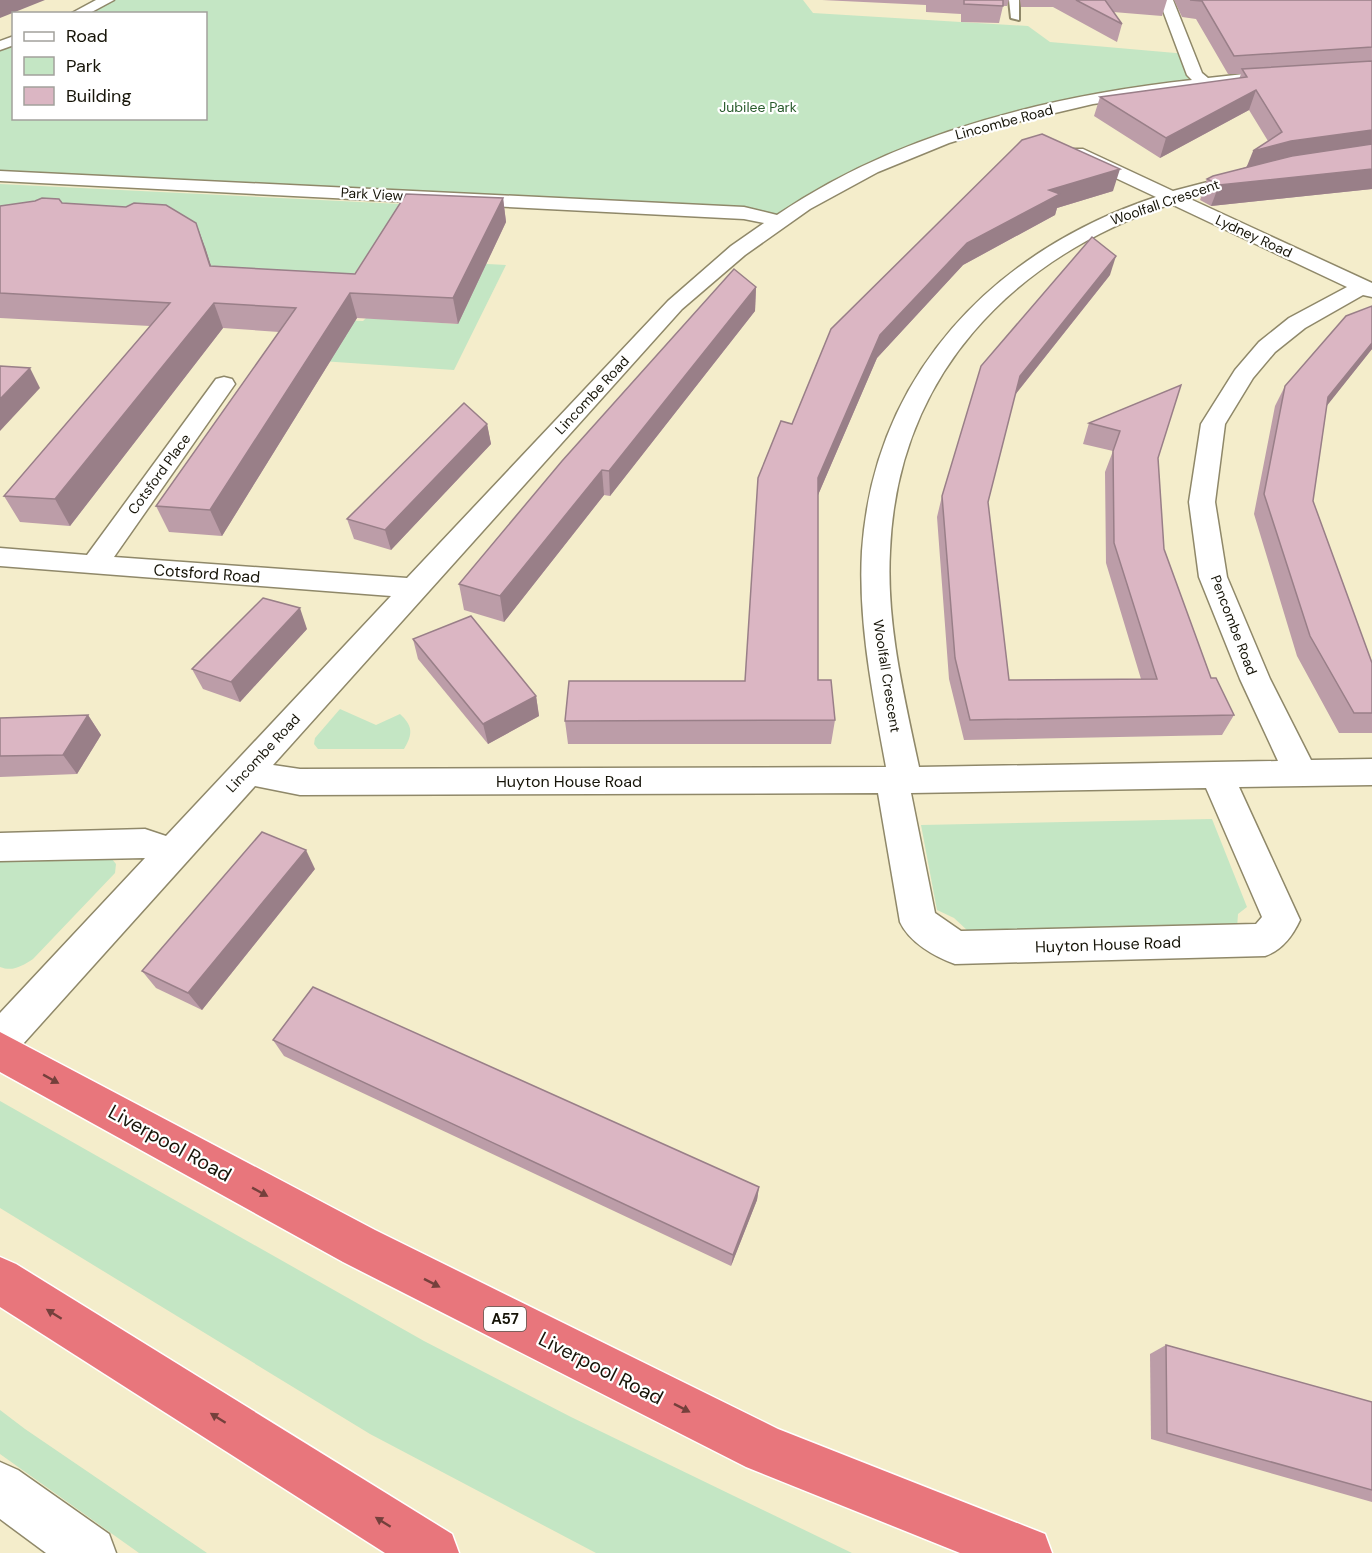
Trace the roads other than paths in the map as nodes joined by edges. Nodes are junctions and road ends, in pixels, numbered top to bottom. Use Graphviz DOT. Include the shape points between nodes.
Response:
graph roads {
  1 [pos="107,0"];
  2 [pos="1014,0"];
  3 [pos="1166,0"];
  4 [pos="80,12"];
  5 [pos="1016,18"];
  6 [pos="1272,77"];
  7 [pos="1204,83"];
  8 [pos="1006,120"];
  9 [pos="1037,134"];
  10 [pos="1058,144"];
  11 [pos="1267,172"];
  12 [pos="0,176"];
  13 [pos="1172,197"];
  14 [pos="778,221"];
  15 [pos="1367,288"];
  16 [pos="224,384"];
  17 [pos="0,557"];
  18 [pos="94,565"];
  19 [pos="415,588"];
  20 [pos="247,771"];
  21 [pos="1372,772"];
  22 [pos="1217,774"];
  23 [pos="1301,774"];
  24 [pos="898,779"];
  25 [pos="0,847"];
  26 [pos="171,853"];
  27 [pos="0,1041"];
  28 [pos="0,1051"];
  29 [pos="0,1280"];
  30 [pos="0,1488"];
  31 [pos="90,1553"];
  32 [pos="433,1553"];
  33 [pos="1026,1553"];
  1 -- 4 [label="street"];
  2 -- 5 [label="lane"];
  3 -- 7 [label="street" via="1196,75"];
  6 -- 7 [label="street, Lincombe Road"];
  7 -- 8 [label="street, Lincombe Road" via="1091,100"];
  8 -- 9 [label="street"];
  8 -- 14 [label="street, Lincombe Road" via="892,158"];
  10 -- 13 [label="street, Lydney Road"];
  11 -- 13 [label="street, Woolfall Crescent"];
  12 -- 14 [label="street, Park View" via="744,213"];
  13 -- 15 [label="street, Lydney Road"];
  13 -- 24 [label="street, Woolfall Crescent" via="1122,215 1068,242 1007,285 954,338 911,407 889,469 876,549 881,653"];
  14 -- 19 [label="street, Lincombe Road" via="721,262 675,305"];
  15 -- 23 [label="street, Pencombe Road" via="1297,323 1267,347 1242,375 1213,424 1202,502 1214,577 1255,679"];
  16 -- 18 [label="street, Cotsford Place"];
  17 -- 18 [label="street, Cotsford Road"];
  18 -- 19 [label="street, Cotsford Road"];
  19 -- 20 [label="street, Lincombe Road"];
  20 -- 24 [label="street, Huyton House Road" via="300,782"];
  20 -- 26 [label="street, Lincombe Road"];
  21 -- 23 [label="street, Huyton House Road"];
  22 -- 23 [label="street, Huyton House Road"];
  22 -- 24 [label="street, Huyton House Road"];
  22 -- 24 [label="street, Huyton House Road" via="1282,920 1265,940 955,948 918,922"];
  25 -- 26 [label="street" via="145,843"];
  26 -- 27 [label="street, Lincombe Road"];
  28 -- 33 [label="highway, Liverpool Road / A57, one-way" via="359,1246 764,1449"];
  32 -- 29 [label="highway, one-way"];
  30 -- 31 [label="street"];
}
